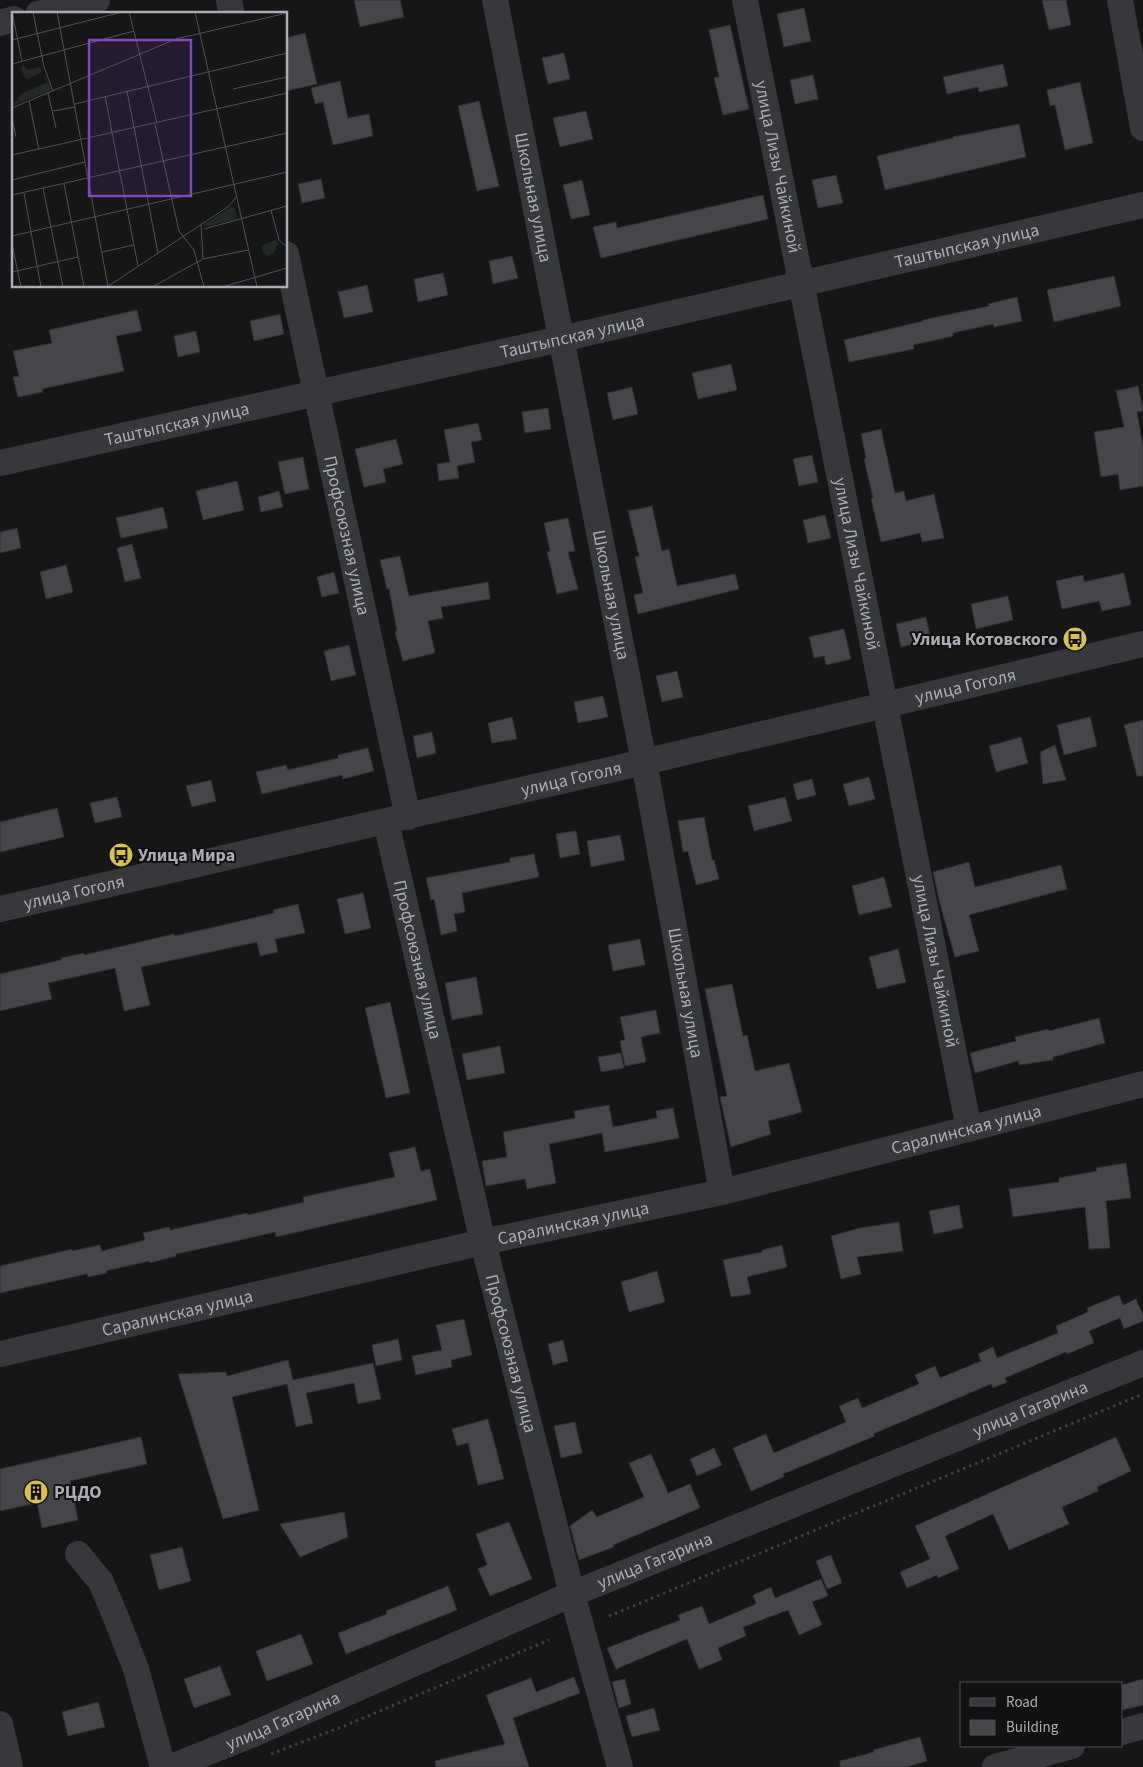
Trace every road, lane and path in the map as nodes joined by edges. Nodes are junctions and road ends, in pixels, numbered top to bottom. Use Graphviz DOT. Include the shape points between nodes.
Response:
graph roads {
  1 [pos="97,0"];
  2 [pos="495,0"];
  3 [pos="746,0"];
  4 [pos="1120,0"];
  5 [pos="46,12"];
  6 [pos="1143,128"];
  7 [pos="1143,205"];
  8 [pos="288,263"];
  9 [pos="802,284"];
  10 [pos="562,339"];
  11 [pos="317,392"];
  12 [pos="0,463"];
  13 [pos="1143,644"];
  14 [pos="885,706"];
  15 [pos="644,762"];
  16 [pos="397,819"];
  17 [pos="0,909"];
  18 [pos="1143,1084"];
  19 [pos="969,1129"];
  20 [pos="722,1192"];
  21 [pos="483,1242"];
  22 [pos="0,1354"];
  23 [pos="1143,1363"];
  24 [pos="1143,1394"];
  25 [pos="78,1554"];
  26 [pos="572,1594"];
  27 [pos="609,1616"];
  28 [pos="548,1640"];
  29 [pos="0,1724"];
  30 [pos="1143,1726"];
  31 [pos="1123,1732"];
  32 [pos="1068,1747"];
  33 [pos="270,1754"];
  34 [pos="10,1767"];
  35 [pos="162,1767"];
  36 [pos="171,1767"];
  37 [pos="620,1767"];
  38 [pos="994,1767"];
  1 -- 5 [label="street"];
  2 -- 10 [label="street, Школьная улица"];
  3 -- 9 [label="street, улица Лизы Чайкиной"];
  4 -- 6 [label="street"];
  7 -- 9 [label="street, Таштыпская улица"];
  8 -- 11 [label="street, Профсоюзная улица"];
  9 -- 10 [label="street, Таштыпская улица"];
  9 -- 14 [label="street, улица Лизы Чайкиной"];
  10 -- 11 [label="street, Таштыпская улица"];
  10 -- 15 [label="street, Школьная улица"];
  11 -- 12 [label="street, Таштыпская улица"];
  11 -- 16 [label="street, Профсоюзная улица"];
  13 -- 14 [label="street, улица Гоголя"];
  14 -- 15 [label="street, улица Гоголя"];
  14 -- 19 [label="street, улица Лизы Чайкиной"];
  15 -- 16 [label="street, улица Гоголя"];
  15 -- 20 [label="street, Школьная улица"];
  16 -- 17 [label="street, улица Гоголя"];
  16 -- 21 [label="street, Профсоюзная улица"];
  18 -- 19 [label="street, Саралинская улица"];
  19 -- 20 [label="street, Саралинская улица"];
  20 -- 21 [label="street, Саралинская улица"];
  21 -- 22 [label="street, Саралинская улица"];
  21 -- 26 [label="street, Профсоюзная улица"];
  23 -- 26 [label="street, улица Гагарина"];
  24 -- 27 [label="path"];
  25 -- 35 [label="street" via="101,1582 120,1628 136,1669"];
  26 -- 36 [label="street, улица Гагарина"];
  26 -- 37 [label="street, Профсоюзная улица"];
  28 -- 33 [label="path"];
  29 -- 34 [label="street"];
  30 -- 31 [label="street"];
  32 -- 38 [label="street"];
}
